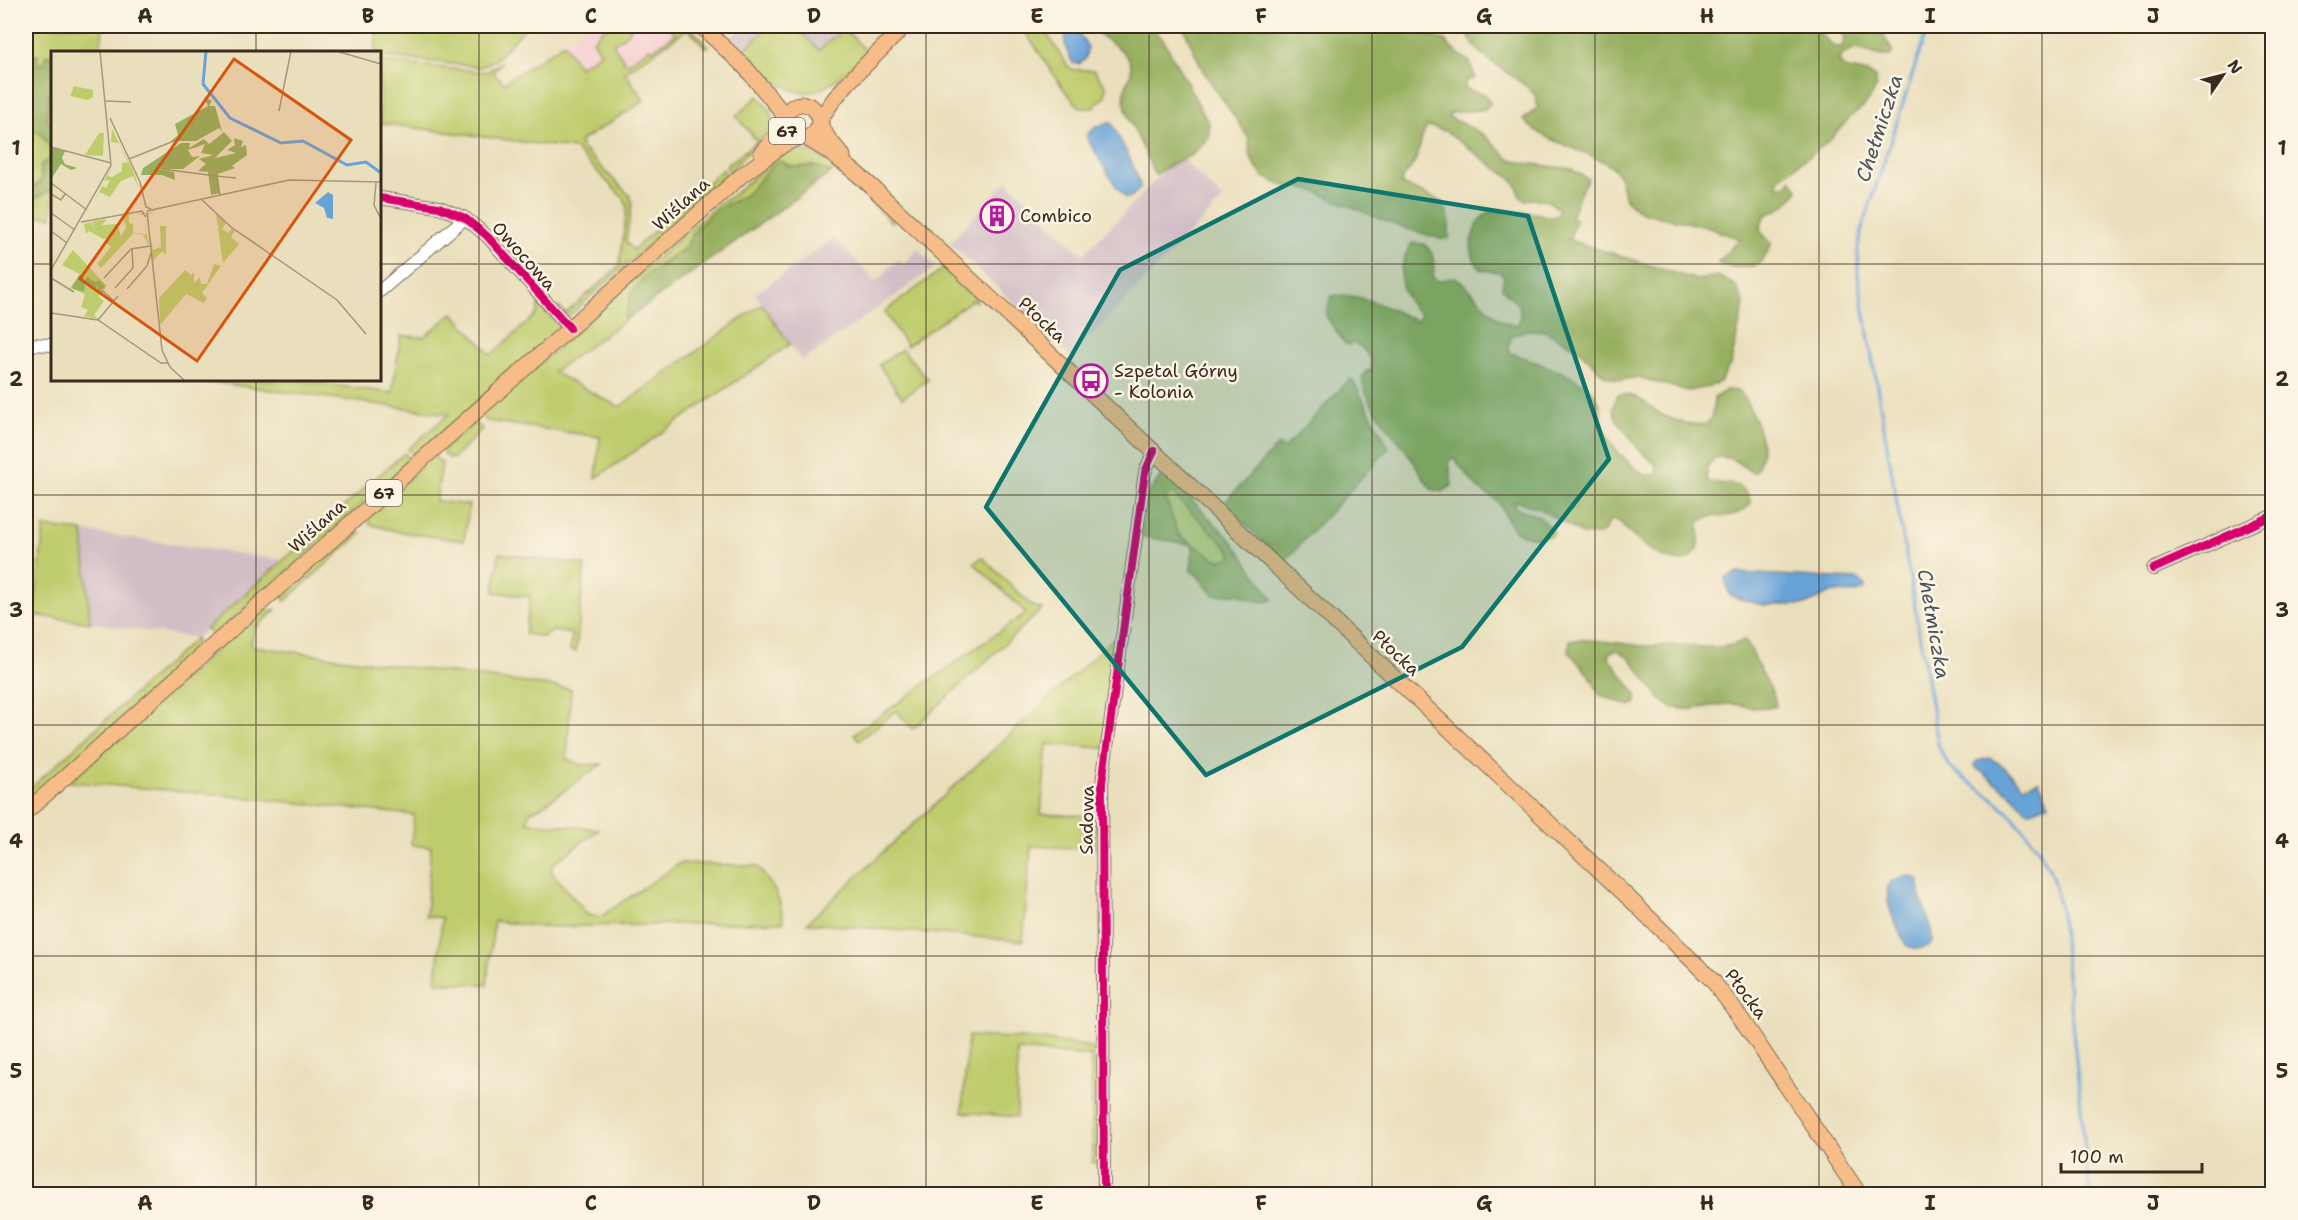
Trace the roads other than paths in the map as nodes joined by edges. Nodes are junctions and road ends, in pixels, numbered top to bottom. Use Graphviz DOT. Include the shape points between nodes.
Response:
graph roads {
  1 [pos="701,26"];
  2 [pos="904,26"];
  3 [pos="745,67"];
  4 [pos="857,73"];
  5 [pos="804,104"];
  6 [pos="784,119"];
  7 [pos="819,122"];
  8 [pos="802,138"];
  9 [pos="742,175"];
  10 [pos="863,178"];
  11 [pos="381,198"];
  12 [pos="465,218"];
  13 [pos="381,290"];
  14 [pos="570,328"];
  15 [pos="26,344"];
  16 [pos="51,345"];
  17 [pos="1154,451"];
  18 [pos="2272,516"];
  19 [pos="2153,569"];
  20 [pos="26,812"];
  21 [pos="1104,1194"];
  22 [pos="1858,1194"];
  1 -- 3 [label="main road"];
  2 -- 4 [label="main road, 67"];
  3 -- 5 [label="main road" via="784,95"];
  3 -- 6 [label="main road"];
  4 -- 5 [label="main road, 67"];
  4 -- 7 [label="main road, 67"];
  5 -- 6 [label="main road, 67" via="790,108"];
  5 -- 7 [label="main road, 67" via="816,111"];
  6 -- 8 [label="main road, 67" via="788,131"];
  6 -- 9 [label="main road, Wiślana / 67" via="776,137"];
  7 -- 8 [label="main road, 67" via="815,132"];
  7 -- 10 [label="main road, Płocka"];
  8 -- 9 [label="main road, Wiślana / 67" via="781,147"];
  8 -- 10 [label="main road, Płocka"];
  9 -- 14 [label="main road, Wiślana / 67"];
  10 -- 17 [label="main road, Płocka"];
  11 -- 12 [label="street, Owocowa" via="439,207"];
  12 -- 13 [label="street"];
  12 -- 14 [label="street, Owocowa" via="487,236"];
  14 -- 20 [label="main road, Wiślana / 67"];
  15 -- 16 [label="street"];
  17 -- 21 [label="street, Sadowa" via="1145,472 1102,783"];
  17 -- 22 [label="main road, Płocka" via="1713,981"];
  18 -- 19 [label="street"];
}
